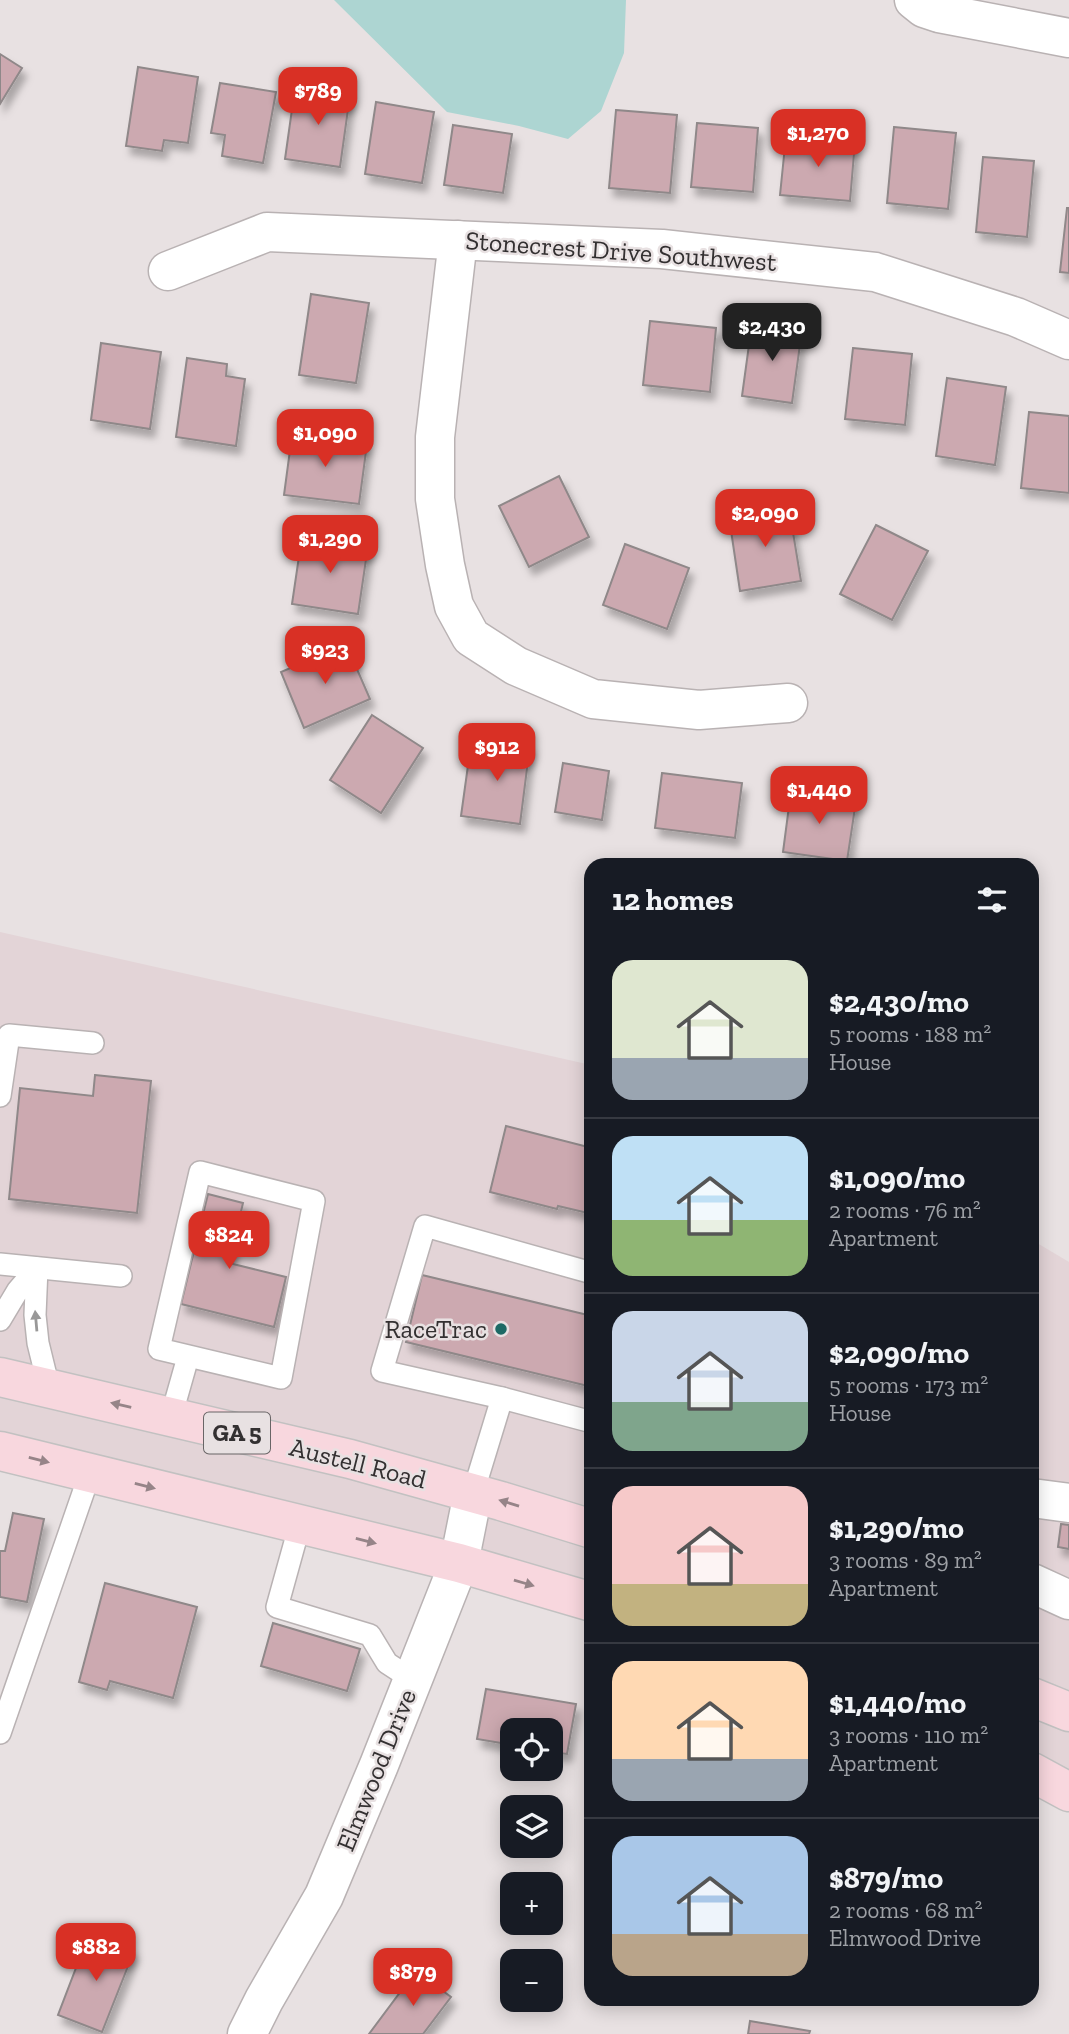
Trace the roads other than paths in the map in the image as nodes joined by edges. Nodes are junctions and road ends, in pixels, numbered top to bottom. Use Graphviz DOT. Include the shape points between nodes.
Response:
graph roads {
  1 [pos="914,0"];
  2 [pos="1055,36"];
  3 [pos="458,240"];
  4 [pos="168,271"];
  5 [pos="1069,340"];
  6 [pos="788,703"];
  7 [pos="93,1042"];
  8 [pos="0,1096"];
  9 [pos="0,1264"];
  10 [pos="37,1268"];
  11 [pos="584,1271"];
  12 [pos="121,1276"];
  13 [pos="0,1320"];
  14 [pos="188,1357"];
  15 [pos="0,1377"];
  16 [pos="49,1388"];
  17 [pos="502,1398"];
  18 [pos="171,1417"];
  19 [pos="584,1420"];
  20 [pos="0,1451"];
  21 [pos="90,1473"];
  22 [pos="473,1493"];
  23 [pos="1039,1499"];
  24 [pos="1069,1503"];
  25 [pos="300,1524"];
  26 [pos="584,1527"];
  27 [pos="458,1563"];
  28 [pos="1039,1586"];
  29 [pos="584,1600"];
  30 [pos="1069,1601"];
  31 [pos="413,1680"];
  32 [pos="1039,1700"];
  33 [pos="1069,1712"];
  34 [pos="0,1733"];
  35 [pos="1039,1776"];
  36 [pos="1069,1792"];
  37 [pos="247,2034"];
  1 -- 2 [label="street" via="939,13"];
  3 -- 4 [label="street, Stonecrest Drive Southwest" via="267,232"];
  3 -- 5 [label="street, Stonecrest Drive Southwest" via="662,249 875,272 1016,317"];
  3 -- 6 [label="street" via="435,437 435,499 454,606 471,637 516,666 593,699 699,710"];
  7 -- 8 [label="lane" via="9,1035"];
  9 -- 10 [label="lane"];
  10 -- 12 [label="lane"];
  10 -- 13 [label="lane"];
  16 -- 10 [label="lane, one-way" via="34,1315"];
  11 -- 17 [label="lane" via="425,1226 382,1371"];
  14 -- 14 [label="lane" via="281,1378 314,1201 200,1172 159,1349"];
  14 -- 18 [label="lane"];
  15 -- 16 [label="main road, Austell Road / GA 5"];
  18 -- 16 [label="main road, Austell Road / GA 5, one-way"];
  17 -- 19 [label="lane"];
  17 -- 22 [label="lane"];
  18 -- 22 [label="main road, Austell Road / GA 5"];
  20 -- 21 [label="main road, one-way"];
  21 -- 25 [label="main road, one-way"];
  21 -- 34 [label="lane"];
  26 -- 22 [label="main road, Austell Road / GA 5, one-way"];
  22 -- 27 [label="street, Elmwood Drive"];
  23 -- 24 [label="street"];
  25 -- 27 [label="main road, one-way"];
  25 -- 31 [label="lane" via="277,1607 370,1635 387,1663"];
  27 -- 29 [label="main road, one-way"];
  27 -- 31 [label="street, Elmwood Drive"];
  28 -- 30 [label="street"];
  31 -- 37 [label="street, Elmwood Drive" via="324,1896"];
  32 -- 33 [label="main road"];
  35 -- 36 [label="main road"];
}
